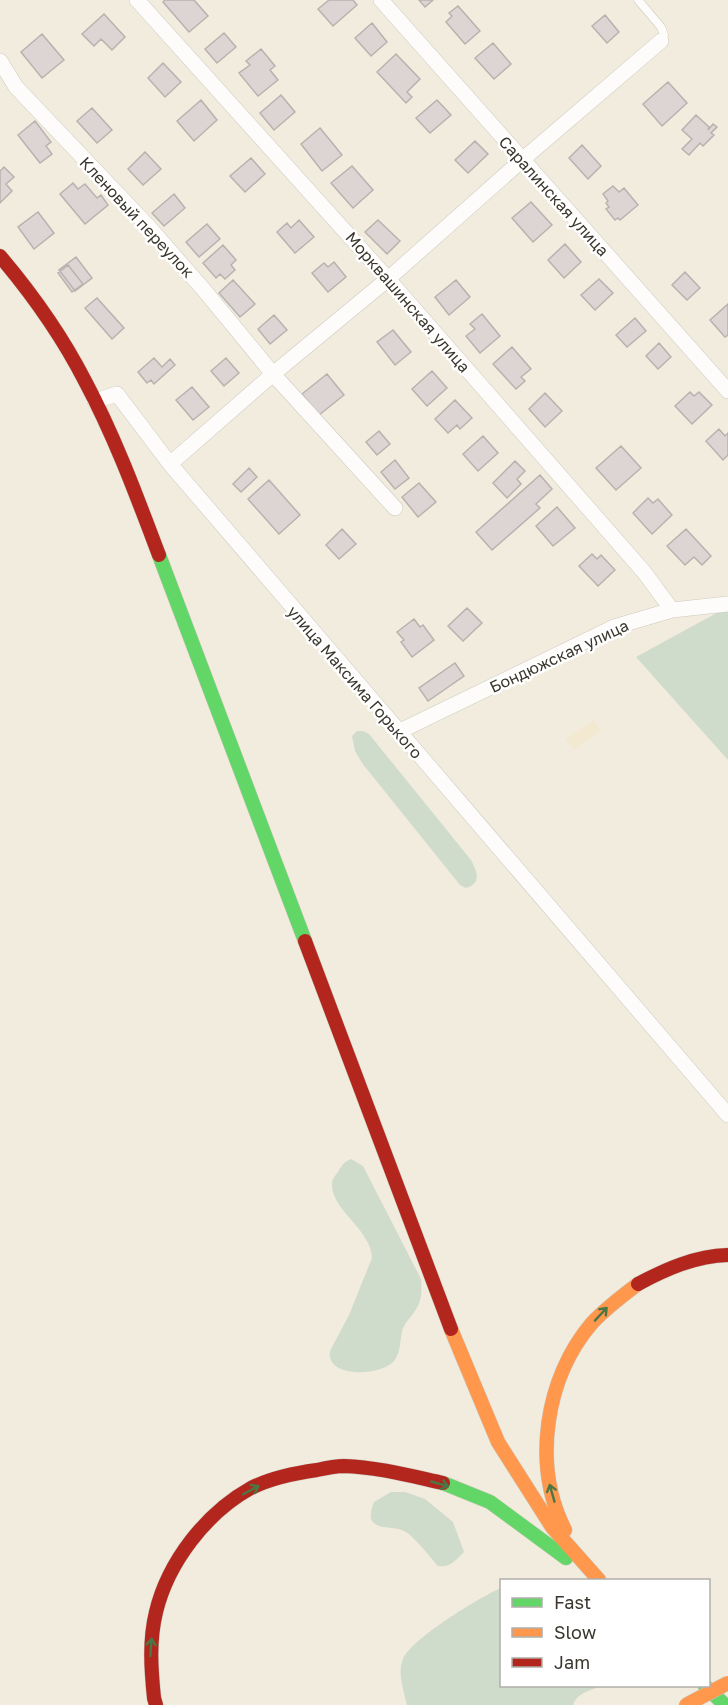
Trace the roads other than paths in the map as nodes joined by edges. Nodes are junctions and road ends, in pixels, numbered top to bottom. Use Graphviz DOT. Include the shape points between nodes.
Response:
graph roads {
  1 [pos="137,0"];
  2 [pos="381,0"];
  3 [pos="638,0"];
  4 [pos="661,40"];
  5 [pos="0,61"];
  6 [pos="522,160"];
  7 [pos="0,256"];
  8 [pos="388,279"];
  9 [pos="273,374"];
  10 [pos="728,391"];
  11 [pos="95,401"];
  12 [pos="170,464"];
  13 [pos="395,508"];
  14 [pos="728,604"];
  15 [pos="672,610"];
  16 [pos="398,732"];
  17 [pos="728,1115"];
  18 [pos="728,1255"];
  19 [pos="595,1579"];
  20 [pos="596,1579"];
  21 [pos="596,1579"];
  22 [pos="728,1683"];
  23 [pos="706,1687"];
  24 [pos="156,1705"];
  25 [pos="686,1705"];
  26 [pos="724,1705"];
  1 -- 8 [label="street, Морквашинская улица"];
  2 -- 6 [label="street, Саралинская улица"];
  3 -- 4 [label="lane" via="661,27"];
  4 -- 6 [label="street"];
  5 -- 9 [label="street, Кленовый переулок" via="16,87 149,226"];
  6 -- 8 [label="street"];
  6 -- 10 [label="street, Саралинская улица"];
  7 -- 11 [label="street" via="54,328"];
  8 -- 9 [label="street"];
  8 -- 15 [label="street, Морквашинская улица" via="644,572"];
  9 -- 12 [label="street"];
  9 -- 13 [label="street, Кленовый переулок"];
  11 -- 12 [label="street, улица Максима Горького" via="117,394"];
  11 -- 20 [label="street" via="144,516 464,1362 498,1442 552,1527"];
  12 -- 16 [label="street, улица Максима Горького"];
  14 -- 15 [label="street, Бондюжская улица"];
  15 -- 16 [label="street, Бондюжская улица" via="614,627"];
  16 -- 17 [label="street, улица Максима Горького"];
  21 -- 18 [label="street, one-way" via="561,1523 549,1484 546,1444 551,1403 565,1365 586,1330 613,1301 647,1278 684,1262"];
  24 -- 19 [label="street, one-way" via="150,1651 156,1611 172,1569 195,1535 223,1508 252,1488 292,1473 343,1466 443,1483 490,1502"];
  22 -- 25 [label="street, bridge"];
  23 -- 26 [label="street"];
}
